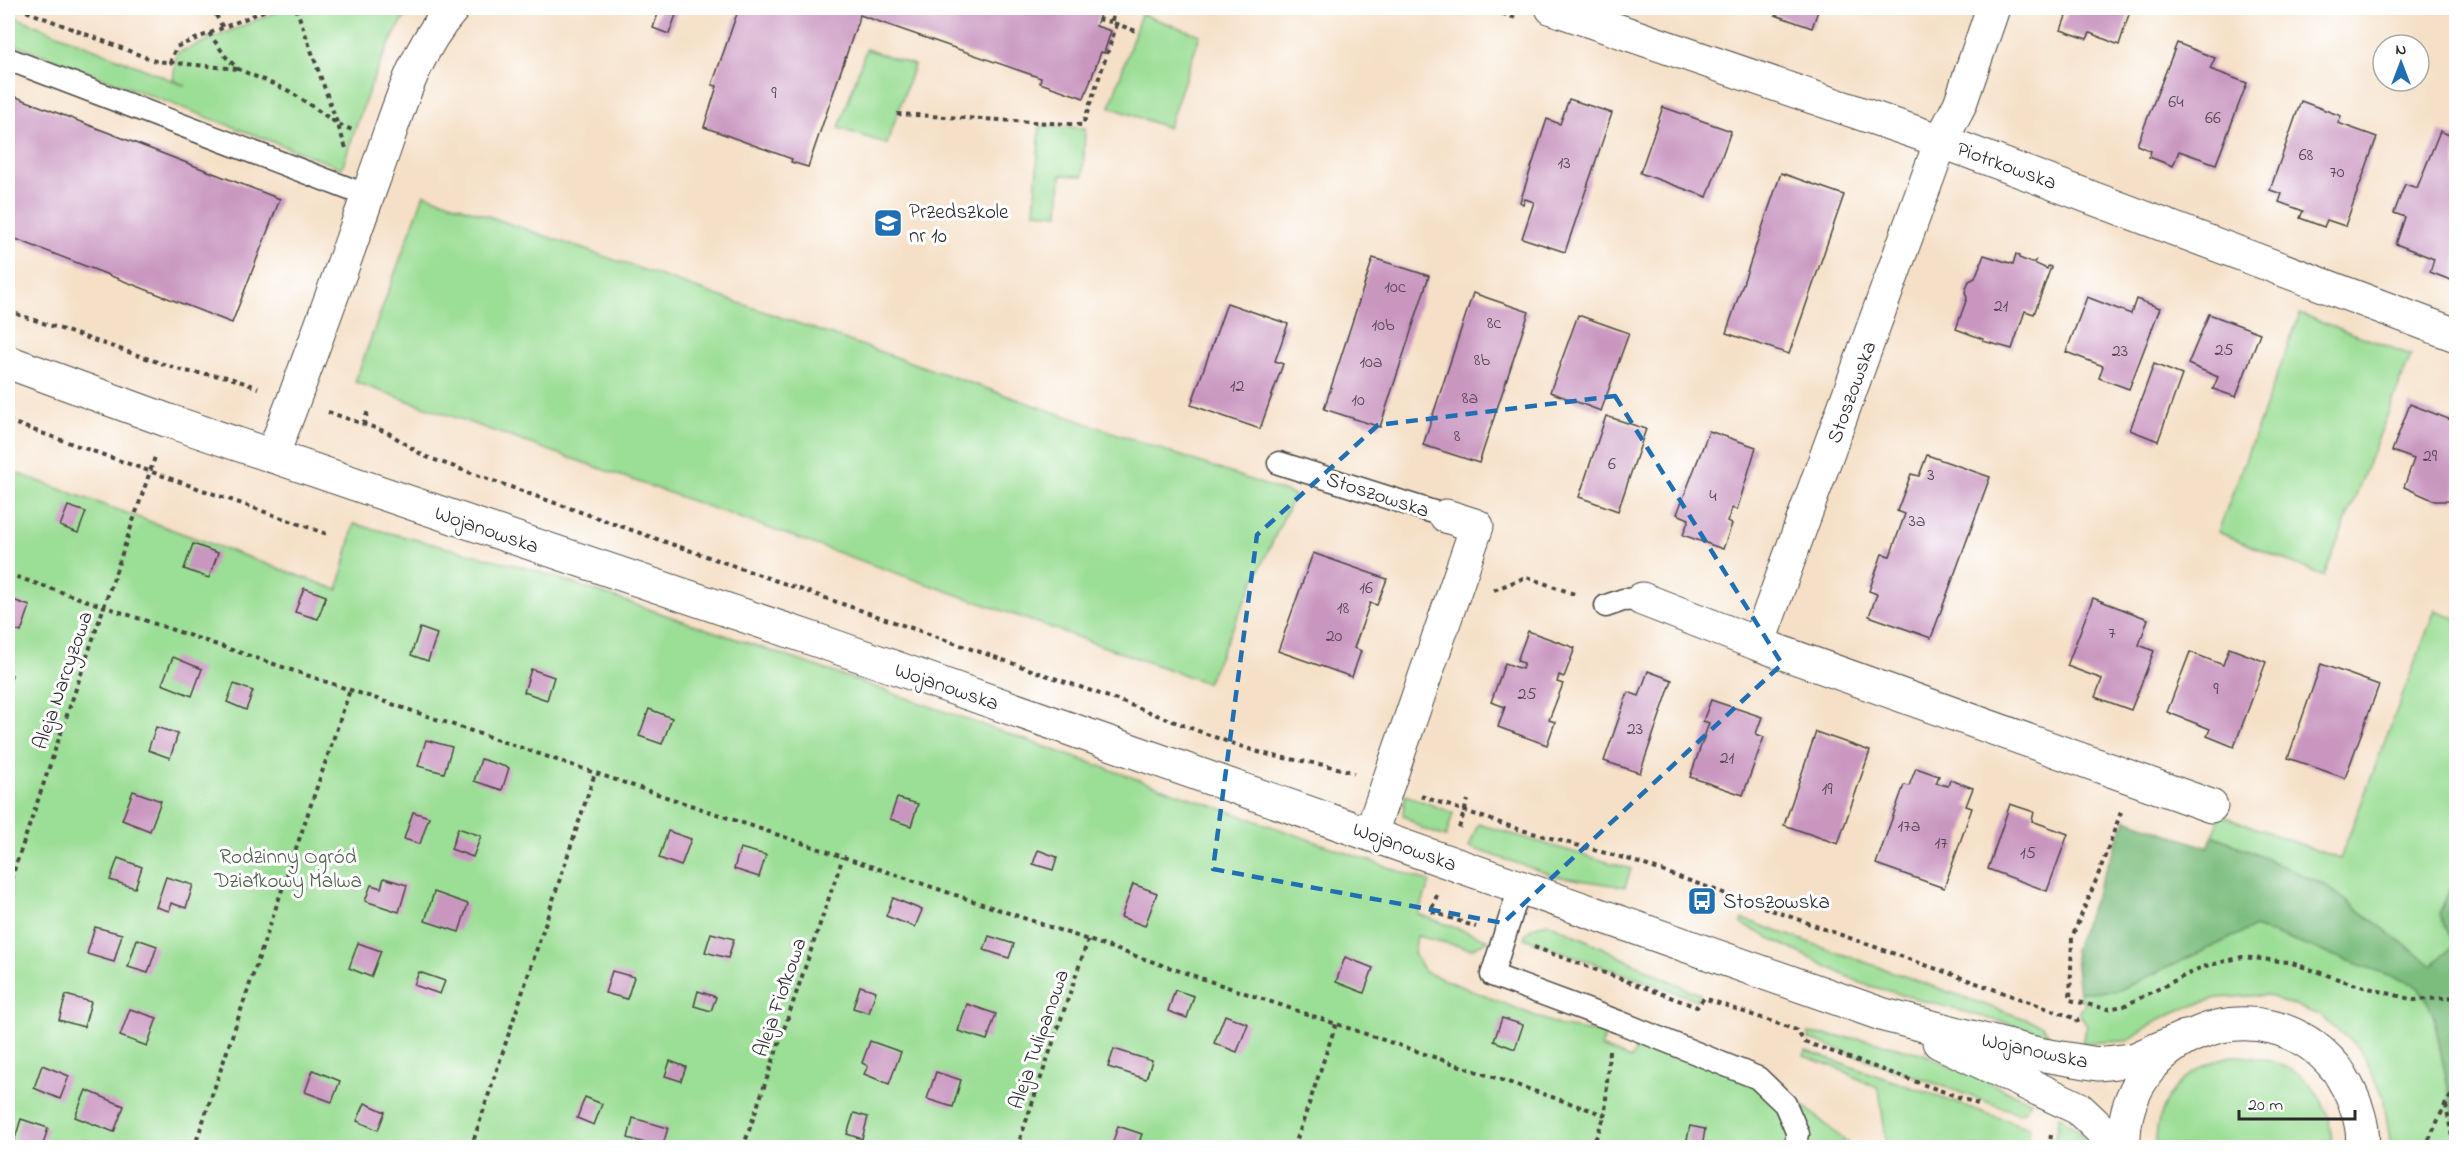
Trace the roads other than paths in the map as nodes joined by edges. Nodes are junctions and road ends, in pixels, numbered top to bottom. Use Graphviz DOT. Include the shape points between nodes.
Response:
graph roads {
  1 [pos="453,8"];
  2 [pos="1552,8"];
  3 [pos="1993,8"];
  4 [pos="8,59"];
  5 [pos="1941,141"];
  6 [pos="368,196"];
  7 [pos="2457,335"];
  8 [pos="8,362"];
  9 [pos="272,456"];
  10 [pos="1279,463"];
  11 [pos="1446,516"];
  12 [pos="1642,600"];
  13 [pos="1606,606"];
  14 [pos="1758,644"];
  15 [pos="2211,806"];
  16 [pos="1371,833"];
  17 [pos="1520,887"];
  18 [pos="1884,1015"];
  19 [pos="2185,1037"];
  20 [pos="1794,1148"];
  21 [pos="2112,1148"];
  22 [pos="2124,1148"];
  23 [pos="2362,1148"];
  1 -- 6 [label="street" via="437,25 411,76"];
  2 -- 5 [label="street, Piotrkowska"];
  3 -- 5 [label="street, Stoszowska" via="1960,104"];
  4 -- 6 [label="lane"];
  5 -- 7 [label="street, Piotrkowska"];
  5 -- 14 [label="street, Stoszowska"];
  6 -- 9 [label="street"];
  8 -- 9 [label="street, Wojanowska"];
  9 -- 16 [label="street, Wojanowska"];
  10 -- 11 [label="lane, Stoszowska"];
  11 -- 16 [label="street, Stoszowska" via="1477,526"];
  12 -- 13 [label="lane" via="1623,600"];
  12 -- 14 [label="street"];
  14 -- 15 [label="street"];
  16 -- 17 [label="street, Wojanowska"];
  17 -- 18 [label="street, Wojanowska"];
  17 -- 20 [label="lane" via="1492,975 1758,1078 1785,1104 1798,1134"];
  18 -- 19 [label="street, Wojanowska" via="2038,1054 2098,1064 2133,1060"];
  18 -- 21 [label="street, Wojanowska" via="2078,1108 2100,1129"];
  19 -- 22 [label="street" via="2155,1060 2133,1092 2123,1128"];
  19 -- 23 [label="street" via="2224,1024 2265,1025 2304,1040 2335,1067 2356,1102"];
}
